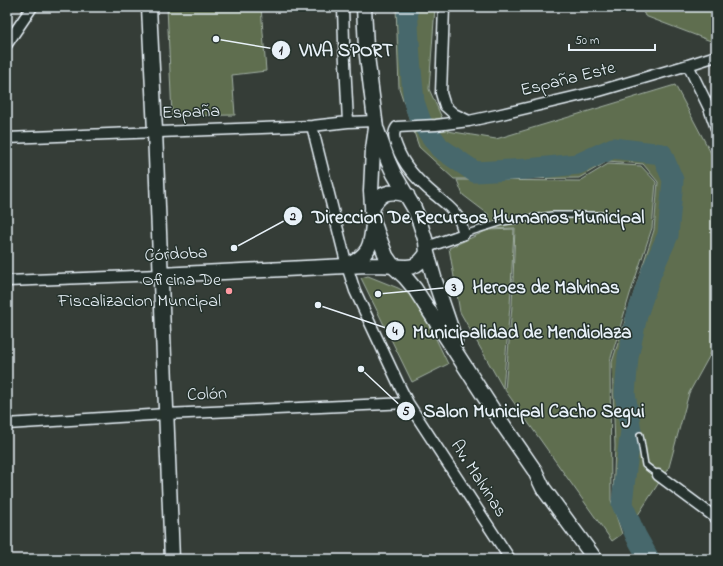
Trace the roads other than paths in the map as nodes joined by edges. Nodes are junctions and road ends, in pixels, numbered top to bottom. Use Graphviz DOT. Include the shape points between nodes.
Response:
graph roads {
  1 [pos="32,7"];
  2 [pos="148,7"];
  3 [pos="343,7"];
  4 [pos="364,7"];
  5 [pos="444,7"];
  6 [pos="7,44"];
  7 [pos="716,56"];
  8 [pos="688,65"];
  9 [pos="469,121"];
  10 [pos="348,122"];
  11 [pos="376,124"];
  12 [pos="312,126"];
  13 [pos="716,128"];
  14 [pos="155,132"];
  15 [pos="7,138"];
  16 [pos="407,195"];
  17 [pos="372,215"];
  18 [pos="606,215"];
  19 [pos="464,234"];
  20 [pos="427,250"];
  21 [pos="347,266"];
  22 [pos="393,266"];
  23 [pos="160,275"];
  24 [pos="7,281"];
  25 [pos="463,362"];
  26 [pos="408,403"];
  27 [pos="166,414"];
  28 [pos="7,424"];
  29 [pos="640,436"];
  30 [pos="535,471"];
  31 [pos="658,475"];
  32 [pos="716,518"];
  33 [pos="172,559"];
  34 [pos="510,559"];
  35 [pos="595,559"];
  36 [pos="605,559"];
  1 -- 6 [label="street"];
  2 -- 14 [label="main road"];
  3 -- 10 [label="street"];
  4 -- 11 [label="main road" via="366,48"];
  5 -- 9 [label="street" via="442,93 445,106 454,114"];
  7 -- 8 [label="street, España Este"];
  8 -- 9 [label="street, España Este" via="599,91"];
  8 -- 13 [label="street"];
  9 -- 19 [label="street, España Este" via="402,126 394,130 399,153 413,175 454,211 462,224"];
  10 -- 11 [label="street, España"];
  10 -- 12 [label="street, España"];
  11 -- 16 [label="main road" via="388,161"];
  11 -- 17 [label="main road" via="371,191"];
  12 -- 14 [label="street, España"];
  12 -- 21 [label="street, Av. Malvinas"];
  14 -- 15 [label="street, España"];
  14 -- 23 [label="main road"];
  16 -- 17 [label="main road" via="386,193 375,202"];
  16 -- 20 [label="main road" via="414,208"];
  17 -- 21 [label="main road" via="372,238 369,247 359,260"];
  17 -- 22 [label="main road" via="386,256"];
  18 -- 19 [label="lane" via="552,215 503,222"];
  19 -- 20 [label="street"];
  20 -- 22 [label="main road" via="423,259 413,266"];
  20 -- 25 [label="main road"];
  21 -- 22 [label="main road, Córdoba"];
  21 -- 23 [label="main road, Córdoba"];
  21 -- 26 [label="street, Av. Malvinas" via="355,291"];
  22 -- 25 [label="main road" via="415,289"];
  23 -- 24 [label="street, Córdoba"];
  23 -- 27 [label="main road"];
  25 -- 30 [label="main road"];
  26 -- 27 [label="street, Colón"];
  26 -- 34 [label="street, Av. Malvinas"];
  27 -- 28 [label="street, Colón"];
  27 -- 33 [label="main road"];
  29 -- 31 [label="lane" via="645,465"];
  30 -- 35 [label="main road" via="543,488"];
  30 -- 36 [label="main road" via="548,484"];
  31 -- 32 [label="street"];
}
